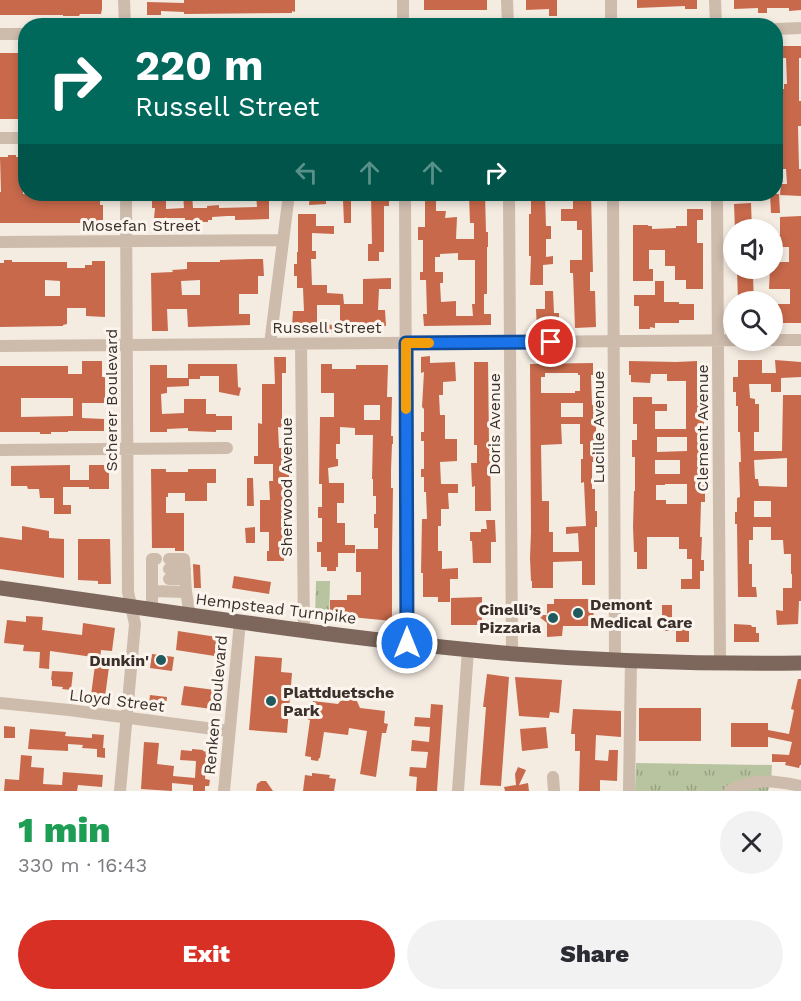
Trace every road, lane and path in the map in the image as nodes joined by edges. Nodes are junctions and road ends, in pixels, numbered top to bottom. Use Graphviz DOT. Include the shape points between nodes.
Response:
graph roads {
  1 [pos="124,0"];
  2 [pos="403,0"];
  3 [pos="507,0"];
  4 [pos="611,0"];
  5 [pos="715,0"];
  6 [pos="125,18"];
  7 [pos="403,18"];
  8 [pos="508,18"];
  9 [pos="611,18"];
  10 [pos="716,18"];
  11 [pos="783,28"];
  12 [pos="801,28"];
  13 [pos="0,34"];
  14 [pos="18,34"];
  15 [pos="0,138"];
  16 [pos="18,138"];
  17 [pos="126,201"];
  18 [pos="287,201"];
  19 [pos="405,201"];
  20 [pos="509,201"];
  21 [pos="613,201"];
  22 [pos="717,201"];
  23 [pos="283,240"];
  24 [pos="126,241"];
  25 [pos="0,242"];
  26 [pos="783,340"];
  27 [pos="801,340"];
  28 [pos="614,341"];
  29 [pos="718,341"];
  30 [pos="723,341"];
  31 [pos="510,342"];
  32 [pos="406,343"];
  33 [pos="270,344"];
  34 [pos="302,344"];
  35 [pos="127,345"];
  36 [pos="0,346"];
  37 [pos="227,448"];
  38 [pos="128,449"];
  39 [pos="0,450"];
  40 [pos="159,573"];
  41 [pos="128,578"];
  42 [pos="185,580"];
  43 [pos="0,588"];
  44 [pos="130,606"];
  45 [pos="152,610"];
  46 [pos="190,615"];
  47 [pos="240,622"];
  48 [pos="304,631"];
  49 [pos="407,643"];
  50 [pos="468,650"];
  51 [pos="512,653"];
  52 [pos="623,660"];
  53 [pos="720,663"];
  54 [pos="801,663"];
  55 [pos="0,703"];
  56 [pos="126,717"];
  57 [pos="229,731"];
  58 [pos="553,777"];
  59 [pos="801,786"];
  60 [pos="120,791"];
  61 [pos="224,791"];
  62 [pos="459,791"];
  63 [pos="554,791"];
  64 [pos="629,791"];
  65 [pos="730,791"];
  1 -- 6 [label="street"];
  2 -- 7 [label="street"];
  3 -- 8 [label="street"];
  4 -- 9 [label="street"];
  5 -- 10 [label="street"];
  11 -- 12 [label="street"];
  13 -- 14 [label="street"];
  15 -- 16 [label="street"];
  17 -- 24 [label="street, Scherer Boulevard"];
  18 -- 23 [label="street"];
  19 -- 32 [label="street"];
  20 -- 31 [label="street, Doris Avenue"];
  21 -- 28 [label="street, Lucille Avenue"];
  22 -- 29 [label="street, Clement Avenue"];
  23 -- 24 [label="street, Mosefan Street"];
  23 -- 33 [label="street"];
  24 -- 25 [label="street, Mosefan Street"];
  24 -- 35 [label="street, Scherer Boulevard"];
  26 -- 27 [label="street"];
  28 -- 29 [label="street, Russell Street"];
  28 -- 31 [label="street, Russell Street"];
  28 -- 52 [label="street, Lucille Avenue"];
  29 -- 30 [label="street, Russell Street"];
  29 -- 53 [label="street, Clement Avenue"];
  31 -- 32 [label="street, Russell Street"];
  31 -- 51 [label="street, Doris Avenue"];
  32 -- 34 [label="street, Russell Street"];
  32 -- 49 [label="street"];
  33 -- 34 [label="street, Russell Street"];
  33 -- 35 [label="street, Russell Street"];
  34 -- 48 [label="street, Sherwood Avenue"];
  35 -- 36 [label="street, Russell Street"];
  35 -- 38 [label="street, Scherer Boulevard"];
  37 -- 38 [label="street"];
  38 -- 39 [label="street"];
  38 -- 41 [label="street, Scherer Boulevard"];
  40 -- 41 [label="street"];
  40 -- 42 [label="street"];
  40 -- 42 [label="street"];
  40 -- 42 [label="street" via="184,559"];
  40 -- 45 [label="street"];
  41 -- 44 [label="street, Scherer Boulevard"];
  42 -- 46 [label="street"];
  43 -- 44 [label="main road, Hempstead Turnpike"];
  44 -- 45 [label="main road, Hempstead Turnpike"];
  44 -- 56 [label="street, Scherer Boulevard" via="135,624"];
  45 -- 46 [label="main road, Hempstead Turnpike"];
  46 -- 47 [label="main road, Hempstead Turnpike"];
  47 -- 48 [label="main road, Hempstead Turnpike"];
  47 -- 57 [label="street, Renken Boulevard"];
  48 -- 49 [label="main road, Hempstead Turnpike"];
  49 -- 50 [label="main road, Hempstead Turnpike"];
  50 -- 51 [label="main road, Hempstead Turnpike"];
  50 -- 62 [label="street"];
  51 -- 52 [label="main road, Hempstead Turnpike"];
  52 -- 53 [label="main road, Hempstead Turnpike"];
  52 -- 64 [label="street, Lucille Avenue"];
  53 -- 54 [label="main road, Hempstead Turnpike"];
  55 -- 56 [label="street, Lloyd Street"];
  56 -- 57 [label="street, Lloyd Street"];
  56 -- 60 [label="street, Scherer Boulevard"];
  57 -- 61 [label="street, Renken Boulevard"];
  58 -- 63 [label="street"];
  59 -- 65 [label="street" via="770,780"];
}
